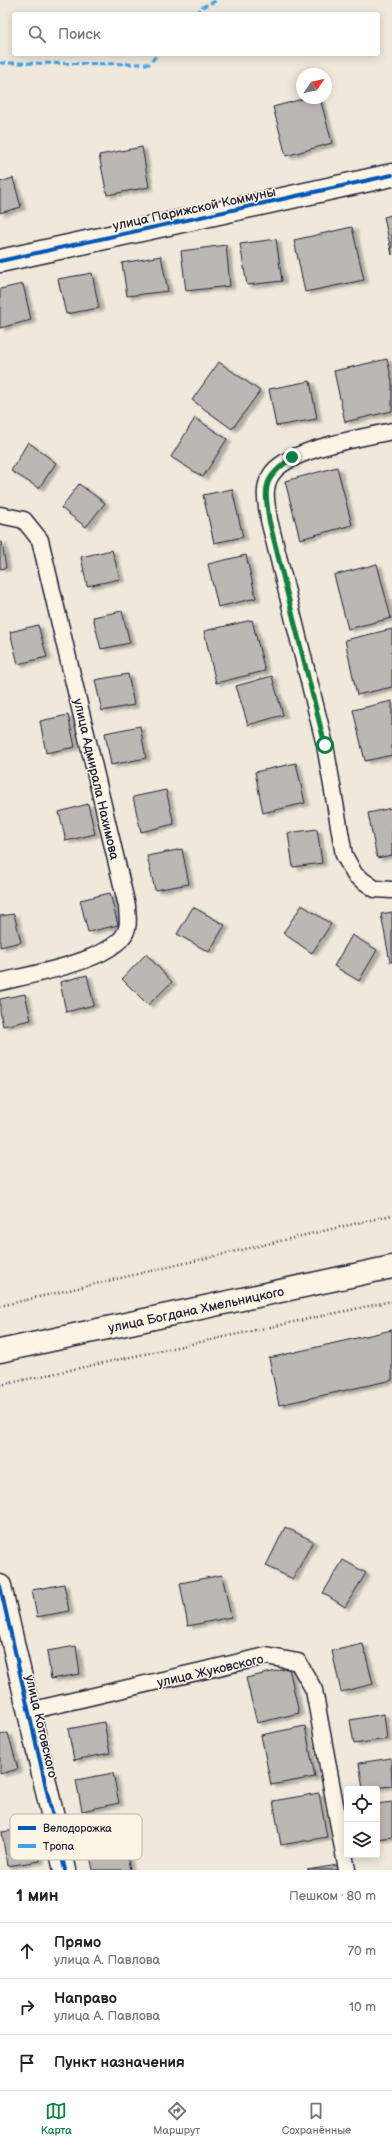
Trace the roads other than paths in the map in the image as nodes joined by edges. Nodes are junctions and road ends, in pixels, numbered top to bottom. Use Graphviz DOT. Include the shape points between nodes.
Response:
graph roads {
  1 [pos="392,175"];
  2 [pos="0,261"];
  3 [pos="392,430"];
  4 [pos="0,515"];
  5 [pos="392,890"];
  6 [pos="0,982"];
  7 [pos="392,1267"];
  8 [pos="0,1351"];
  9 [pos="0,1586"];
  10 [pos="29,1711"];
  11 [pos="52,1814"];
  12 [pos="63,1860"];
  13 [pos="65,1870"];
  14 [pos="346,1870"];
  1 -- 2 [label="street, улица Парижской Коммуны"];
  3 -- 5 [label="lane" via="292,457 271,474 265,492 269,520 325,745 344,855 355,875 375,889"];
  4 -- 6 [label="lane, улица Адмирала Нахимова" via="24,520 40,540 127,906 127,929 114,946 85,961"];
  7 -- 8 [label="street, улица Богдана Хмельницкого"];
  9 -- 10 [label="street, улица Котовского"];
  10 -- 11 [label="street, улица Котовского"];
  10 -- 14 [label="lane, улица Жуковского" via="266,1656 298,1662 314,1690"];
  12 -- 13 [label="street, улица Котовского"];
}
